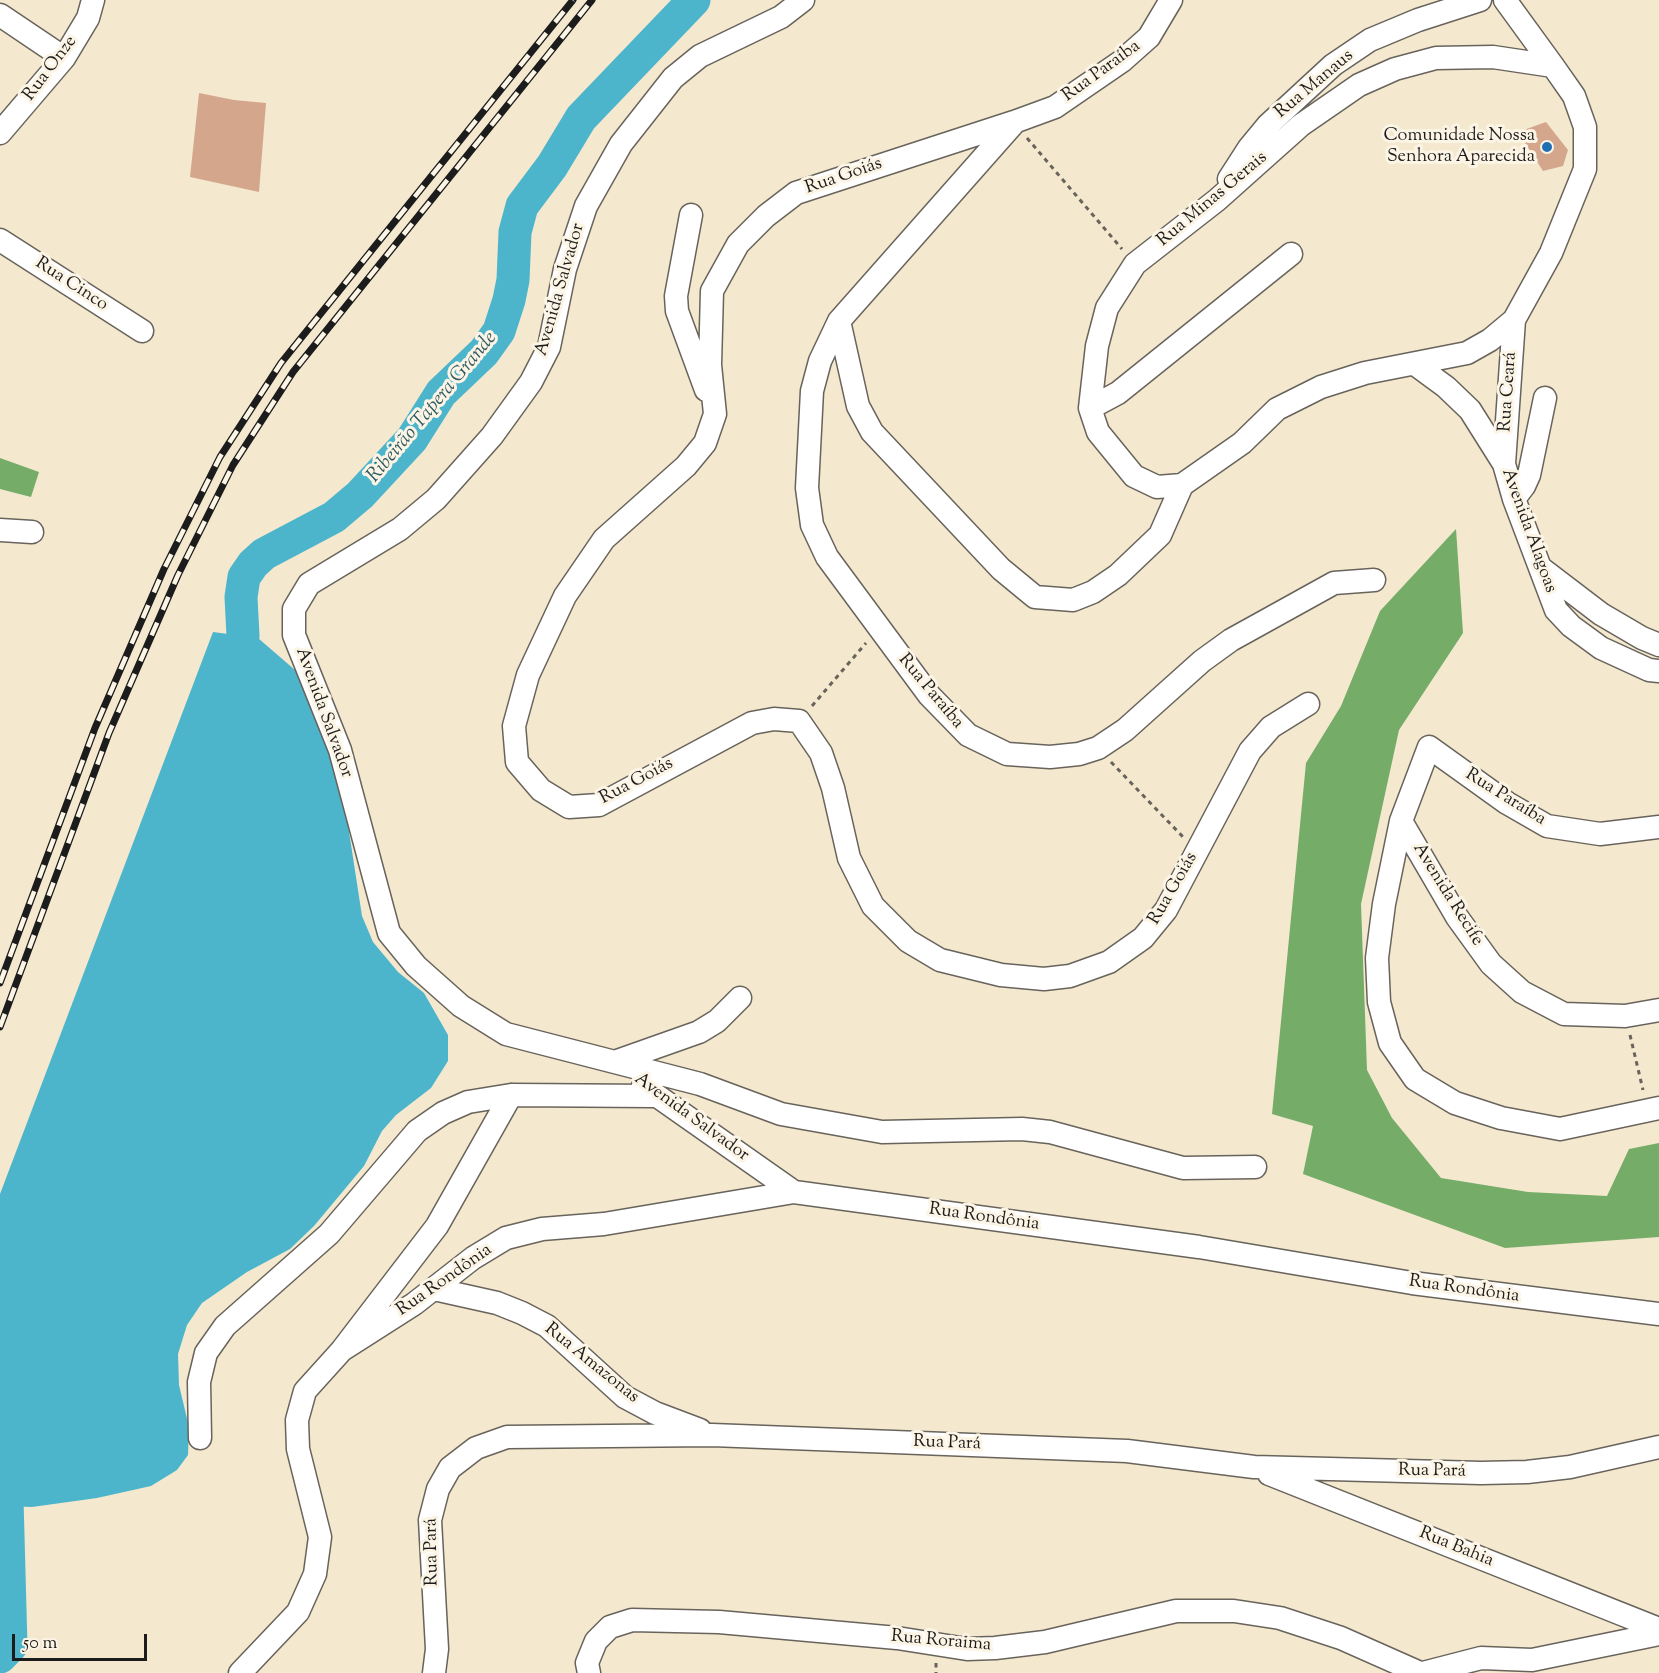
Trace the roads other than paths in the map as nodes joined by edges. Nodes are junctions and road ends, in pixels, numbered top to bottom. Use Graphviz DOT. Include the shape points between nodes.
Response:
graph roads {
  1 [pos="93,0"];
  2 [pos="803,0"];
  3 [pos="1171,0"];
  4 [pos="1480,0"];
  5 [pos="1505,0"];
  6 [pos="0,15"];
  7 [pos="64,58"];
  8 [pos="1554,66"];
  9 [pos="1014,123"];
  10 [pos="0,133"];
  11 [pos="1217,200"];
  12 [pos="691,215"];
  13 [pos="0,240"];
  14 [pos="1291,254"];
  15 [pos="1514,320"];
  16 [pos="839,321"];
  17 [pos="142,331"];
  18 [pos="1416,365"];
  19 [pos="1545,398"];
  20 [pos="1090,408"];
  21 [pos="715,414"];
  22 [pos="1504,464"];
  23 [pos="1182,485"];
  24 [pos="1514,499"];
  25 [pos="0,530"];
  26 [pos="32,532"];
  27 [pos="1538,566"];
  28 [pos="1374,580"];
  29 [pos="1659,645"];
  30 [pos="1659,671"];
  31 [pos="1308,704"];
  32 [pos="1401,821"];
  33 [pos="1659,827"];
  34 [pos="740,998"];
  35 [pos="1659,1010"];
  36 [pos="617,1061"];
  37 [pos="511,1095"];
  38 [pos="654,1096"];
  39 [pos="1653,1108"];
  40 [pos="1255,1167"];
  41 [pos="794,1192"];
  42 [pos="434,1289"];
  43 [pos="1659,1314"];
  44 [pos="342,1350"];
  45 [pos="712,1435"];
  46 [pos="200,1438"];
  47 [pos="1659,1447"];
  48 [pos="1254,1467"];
  49 [pos="1659,1629"];
  50 [pos="1659,1634"];
  51 [pos="1533,1666"];
  52 [pos="240,1673"];
  53 [pos="434,1673"];
  54 [pos="589,1673"];
  55 [pos="1422,1673"];
  1 -- 7 [label="street, Rua Onze" via="88,18"];
  2 -- 36 [label="street, Avenida Salvador" via="781,17 700,56 673,78 621,144 586,206 565,269 549,347 531,382 492,436 436,499 400,529 309,584 294,609 294,635 340,750 389,933 416,966 461,1006 506,1034"];
  3 -- 9 [label="street, Rua Paraíba" via="1149,37 1122,61 1055,107"];
  4 -- 11 [label="street, Rua Manaus" via="1370,40 1333,65 1268,125"];
  5 -- 8 [label="street"];
  6 -- 7 [label="street"];
  7 -- 10 [label="street, Rua Onze"];
  8 -- 11 [label="street, Rua Minas Gerais" via="1493,57 1436,58 1395,69 1359,85 1301,125"];
  8 -- 15 [label="street" via="1574,96 1586,127 1585,169 1551,253"];
  9 -- 16 [label="street, Rua Paraíba"];
  9 -- 21 [label="street, Rua Goiás" via="796,194 759,223 738,244 712,291 710,365"];
  11 -- 20 [label="street, Rua Minas Gerais" via="1135,264 1107,308 1096,346"];
  12 -- 21 [label="street" via="676,296 677,311"];
  13 -- 17 [label="street, Rua Cinco"];
  14 -- 20 [label="street" via="1118,393"];
  15 -- 18 [label="street" via="1467,353"];
  15 -- 22 [label="street, Rua Ceará"];
  16 -- 23 [label="street" via="858,406 872,432 1001,569 1035,597 1073,600 1094,592 1118,575 1160,535"];
  16 -- 28 [label="street, Rua Paraíba" via="820,361 812,391 807,488 812,525 827,557 879,628 929,695 968,735 1007,753 1050,757 1098,748 1125,730 1231,640 1334,583"];
  18 -- 22 [label="street, Avenida Alagoas" via="1470,410"];
  18 -- 23 [label="street" via="1365,373 1321,387 1277,409 1242,443"];
  19 -- 24 [label="street" via="1529,475"];
  20 -- 23 [label="street, Rua Minas Gerais" via="1098,432 1134,476 1157,487"];
  21 -- 31 [label="street, Rua Goiás" via="705,443 686,466 604,538 565,596 528,675 514,726 517,762 541,790 569,807 599,804 752,723 774,718 799,721 821,753 849,858 873,906 908,941 940,960 1000,975 1044,980 1070,976 1109,962 1143,939 1166,910 1250,752 1271,727"];
  22 -- 24 [label="street, Avenida Alagoas"];
  24 -- 27 [label="street, Avenida Alagoas"];
  25 -- 26 [label="street"];
  27 -- 29 [label="street" via="1601,614"];
  27 -- 30 [label="street, Avenida Alagoas" via="1556,610 1571,626 1601,648"];
  32 -- 33 [label="street, Rua Paraíba" via="1429,747 1507,803 1547,826 1599,834"];
  32 -- 35 [label="street, Avenida Recife" via="1457,917 1491,964 1522,992 1564,1014 1625,1016"];
  32 -- 39 [label="street" via="1377,958 1379,1002 1390,1043 1415,1078 1455,1103 1501,1118 1560,1129"];
  34 -- 36 [label="street" via="717,1021 699,1032"];
  36 -- 38 [label="street, Avenida Salvador"];
  36 -- 40 [label="street" via="700,1084 781,1114 835,1125 882,1132 1022,1129 1050,1132 1183,1168"];
  37 -- 38 [label="street"];
  37 -- 44 [label="street, Rua Rondônia" via="437,1226"];
  37 -- 46 [label="street" via="468,1102 417,1131 329,1234 225,1326 206,1353 199,1382"];
  38 -- 41 [label="street, Avenida Salvador"];
  41 -- 42 [label="street, Rua Rondônia" via="604,1224 542,1229 506,1238"];
  41 -- 43 [label="street, Rua Rondônia" via="1199,1247 1412,1283"];
  42 -- 44 [label="street, Rua Rondônia"];
  42 -- 45 [label="street, Rua Amazonas" via="497,1303 547,1326 625,1397"];
  44 -- 52 [label="street, Rua Rondônia" via="305,1391 297,1419 298,1449 320,1537 315,1574 298,1612"];
  45 -- 48 [label="street, Rua Pará" via="1127,1451"];
  45 -- 53 [label="street, Rua Pará" via="507,1437 476,1448 450,1468 438,1489 430,1520 437,1649"];
  47 -- 48 [label="street, Rua Pará" via="1570,1467 1527,1472"];
  48 -- 49 [label="street, Rua Bahia"];
  50 -- 51 [label="street"];
  51 -- 55 [label="street" via="1480,1658"];
  54 -- 55 [label="street, Rua Roraima" via="587,1663 596,1641 610,1627 632,1620 719,1622 995,1648 1045,1642 1110,1624 1187,1611 1234,1611 1280,1618 1341,1638"];
}
